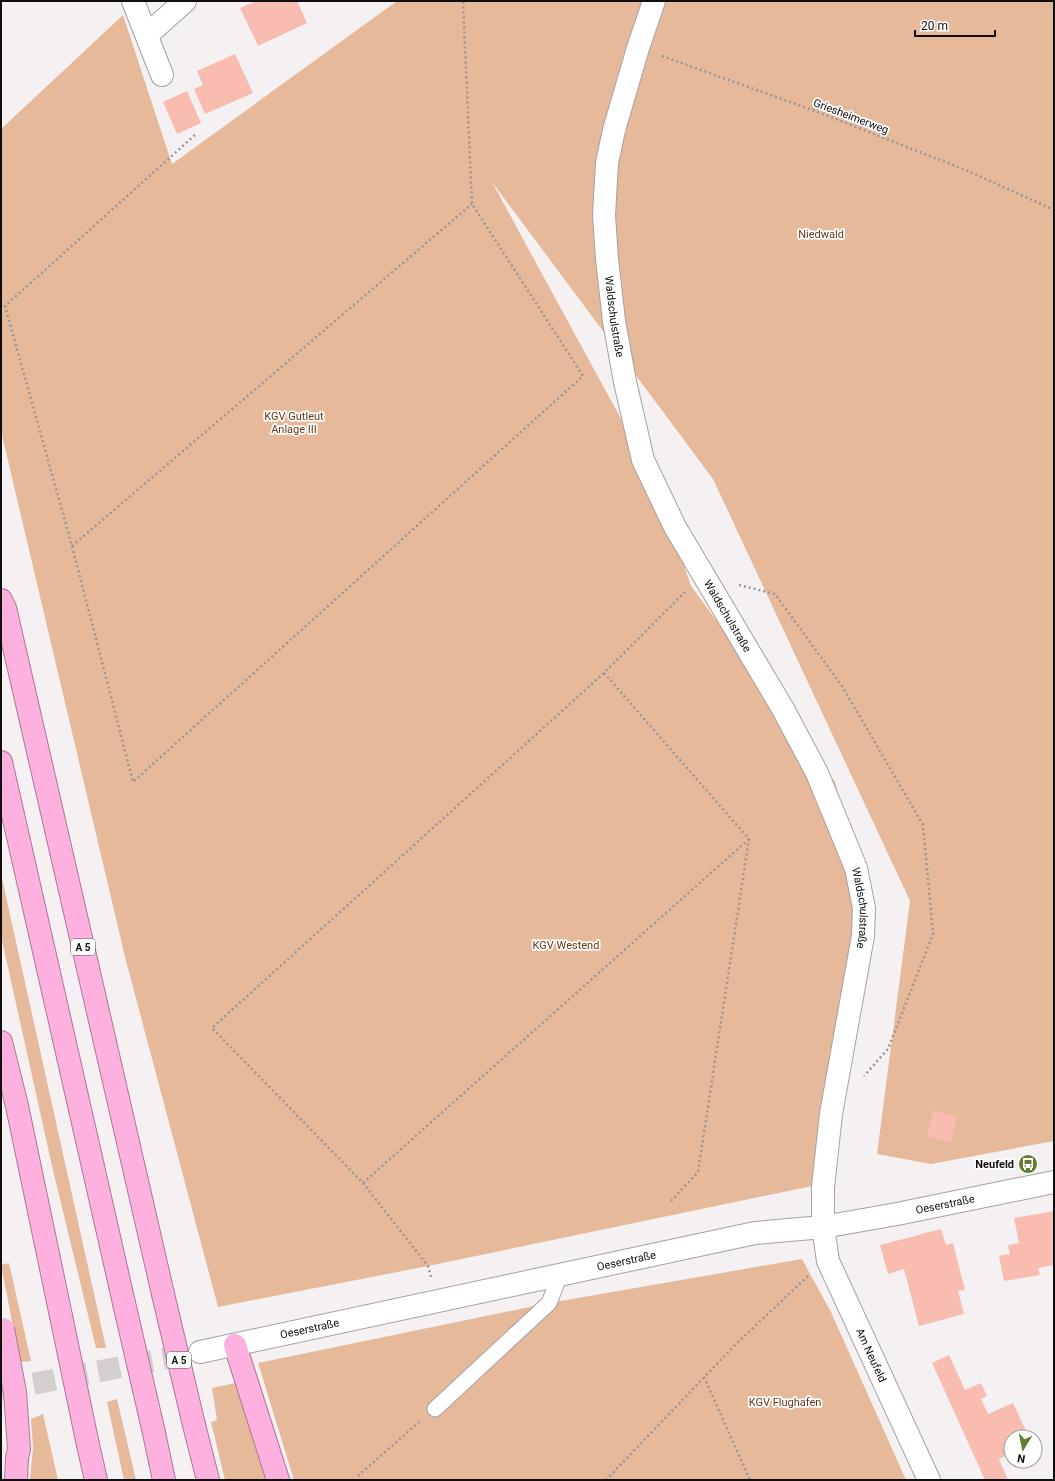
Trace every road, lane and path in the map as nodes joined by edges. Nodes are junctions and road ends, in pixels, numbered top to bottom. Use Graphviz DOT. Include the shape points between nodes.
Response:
graph roads {
  1 [pos="133,1"];
  2 [pos="184,1"];
  3 [pos="463,1"];
  4 [pos="654,1"];
  5 [pos="147,35"];
  6 [pos="638,48"];
  7 [pos="162,75"];
  8 [pos="195,135"];
  9 [pos="472,204"];
  10 [pos="1054,210"];
  11 [pos="72,546"];
  12 [pos="703,576"];
  13 [pos="1,600"];
  14 [pos="604,673"];
  15 [pos="1,762"];
  16 [pos="749,839"];
  17 [pos="1,1042"];
  18 [pos="363,1182"];
  19 [pos="1054,1182"];
  20 [pos="669,1203"];
  21 [pos="823,1227"];
  22 [pos="828,1261"];
  23 [pos="560,1275"];
  24 [pos="437,1300"];
  25 [pos="2,1325"];
  26 [pos="235,1345"];
  27 [pos="200,1352"];
  28 [pos="704,1377"];
  29 [pos="434,1409"];
  30 [pos="358,1476"];
  31 [pos="16,1480"];
  32 [pos="96,1480"];
  33 [pos="164,1480"];
  34 [pos="208,1480"];
  35 [pos="278,1480"];
  36 [pos="606,1480"];
  37 [pos="750,1480"];
  38 [pos="929,1480"];
  1 -- 5 [label="street"];
  2 -- 5 [label="street"];
  3 -- 9 [label="path"];
  4 -- 6 [label="street, Waldschulstraße"];
  5 -- 7 [label="street"];
  6 -- 10 [label="path, Griesheimerweg" via="825,114 968,171"];
  6 -- 12 [label="street, Waldschulstraße" via="607,163 604,215 606,259 614,321 643,460 675,527"];
  8 -- 11 [label="path" via="5,306"];
  9 -- 11 [label="path"];
  9 -- 11 [label="path" via="583,376 133,782"];
  12 -- 14 [label="path"];
  12 -- 21 [label="street, Waldschulstraße" via="783,709 817,773 858,875 864,908 863,936 831,1114 823,1187"];
  13 -- 34 [label="highway, A 5, bridge" via="5,608"];
  14 -- 16 [label="path"];
  14 -- 18 [label="path" via="212,1028"];
  15 -- 33 [label="highway, bridge"];
  16 -- 18 [label="path"];
  16 -- 20 [label="path" via="698,1172"];
  17 -- 32 [label="highway, bridge" via="17,1106"];
  18 -- 24 [label="path" via="428,1266"];
  19 -- 21 [label="street, Oeserstraße"];
  21 -- 22 [label="street, Am Neufeld"];
  21 -- 23 [label="street, Oeserstraße" via="755,1233"];
  22 -- 28 [label="path" via="805,1279"];
  22 -- 38 [label="street, Am Neufeld"];
  23 -- 24 [label="street, Oeserstraße"];
  23 -- 29 [label="lane" via="549,1303"];
  24 -- 26 [label="street, Oeserstraße"];
  25 -- 31 [label="highway, bridge" via="15,1392 18,1449"];
  26 -- 27 [label="street, Oeserstraße"];
  26 -- 35 [label="highway"];
  28 -- 36 [label="path"];
  28 -- 37 [label="path"];
  29 -- 30 [label="path"];
}
